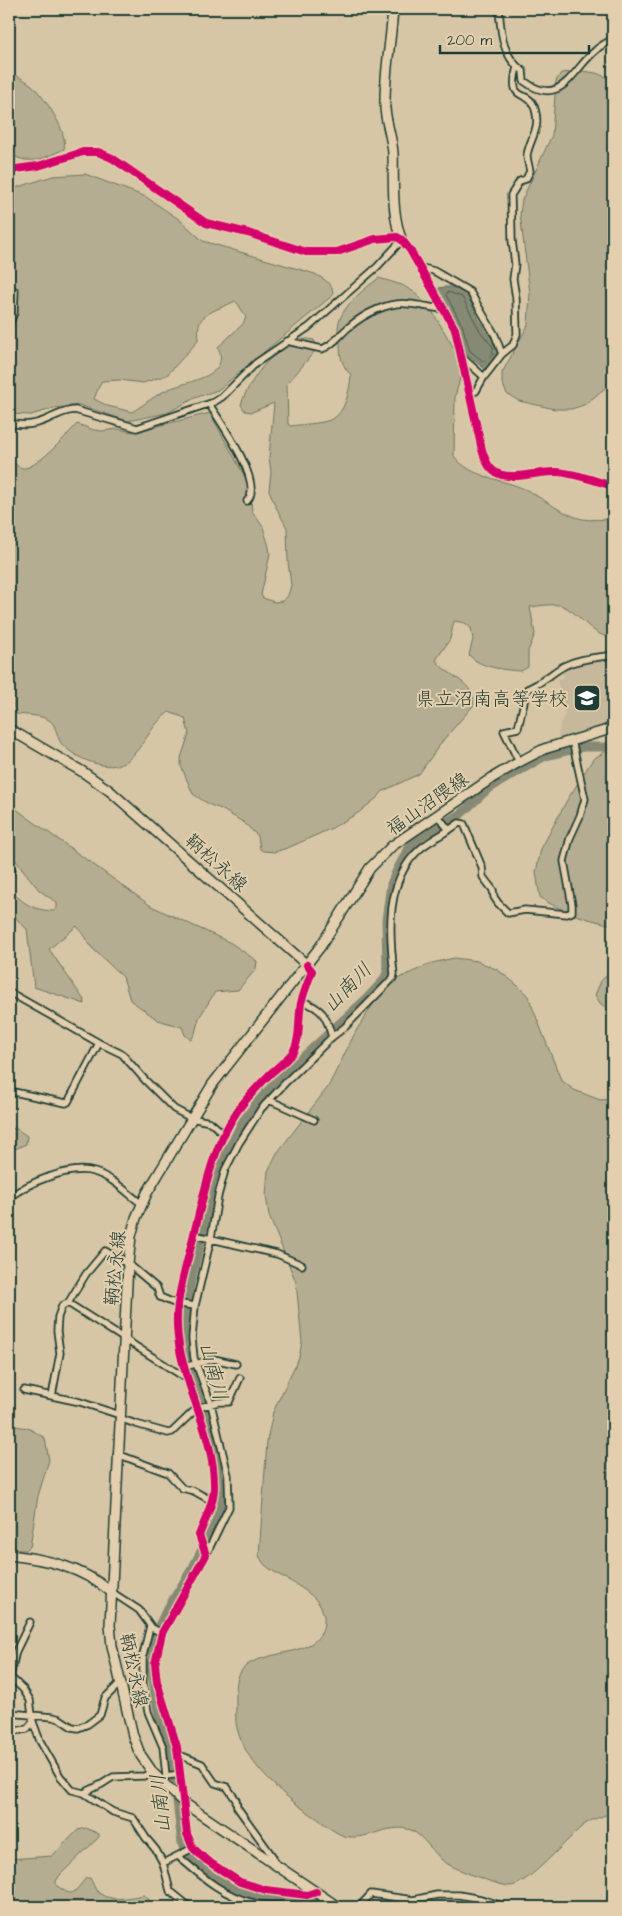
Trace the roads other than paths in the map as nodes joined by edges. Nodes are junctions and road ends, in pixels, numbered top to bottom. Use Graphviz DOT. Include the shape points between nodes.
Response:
graph roads {
  1 [pos="393,9"];
  2 [pos="499,9"];
  3 [pos="613,39"];
  4 [pos="517,67"];
  5 [pos="9,170"];
  6 [pos="402,240"];
  7 [pos="419,266"];
  8 [pos="15,291"];
  9 [pos="444,309"];
  10 [pos="9,325"];
  11 [pos="287,341"];
  12 [pos="502,354"];
  13 [pos="463,358"];
  14 [pos="484,377"];
  15 [pos="470,394"];
  16 [pos="209,404"];
  17 [pos="9,423"];
  18 [pos="613,486"];
  19 [pos="247,501"];
  20 [pos="613,655"];
  21 [pos="613,727"];
  22 [pos="9,729"];
  23 [pos="572,742"];
  24 [pos="519,762"];
  25 [pos="440,818"];
  26 [pos="448,829"];
  27 [pos="307,964"];
  28 [pos="9,992"];
  29 [pos="302,1001"];
  30 [pos="332,1035"];
  31 [pos="99,1043"];
  32 [pos="9,1091"];
  33 [pos="269,1100"];
  34 [pos="191,1118"];
  35 [pos="314,1120"];
  36 [pos="224,1134"];
  37 [pos="9,1198"];
  38 [pos="142,1204"];
  39 [pos="196,1235"];
  40 [pos="210,1238"];
  41 [pos="128,1264"];
  42 [pos="302,1264"];
  43 [pos="68,1303"];
  44 [pos="180,1304"];
  45 [pos="194,1306"];
  46 [pos="123,1339"];
  47 [pos="236,1364"];
  48 [pos="190,1366"];
  49 [pos="187,1375"];
  50 [pos="240,1378"];
  51 [pos="24,1390"];
  52 [pos="52,1396"];
  53 [pos="209,1404"];
  54 [pos="199,1407"];
  55 [pos="120,1416"];
  56 [pos="117,1454"];
  57 [pos="212,1501"];
  58 [pos="206,1554"];
  59 [pos="9,1555"];
  60 [pos="110,1591"];
  61 [pos="30,1622"];
  62 [pos="151,1627"];
  63 [pos="161,1632"];
  64 [pos="9,1677"];
  65 [pos="120,1683"];
  66 [pos="9,1713"];
  67 [pos="33,1719"];
  68 [pos="9,1732"];
  69 [pos="178,1757"];
  70 [pos="153,1773"];
  71 [pos="179,1775"];
  72 [pos="84,1793"];
  73 [pos="183,1802"];
  74 [pos="192,1849"];
  75 [pos="179,1856"];
  76 [pos="163,1863"];
  77 [pos="273,1863"];
  78 [pos="316,1892"];
  79 [pos="190,1907"];
  80 [pos="293,1907"];
  81 [pos="336,1907"];
  82 [pos="360,1907"];
  83 [pos="506,1907"];
  1 -- 6 [label="main road" via="385,86 393,150 396,216"];
  2 -- 4 [label="street" via="503,42"];
  3 -- 4 [label="street" via="596,50 571,78 554,91 532,87 524,81 523,71"];
  4 -- 12 [label="street" via="514,86 516,92 532,102 536,132 527,156 530,171 511,195 517,334 512,345"];
  5 -- 6 [label="street" via="38,166 83,152 98,152 112,158 206,223 224,229 248,233 306,252 337,252 375,239 397,237"];
  6 -- 7 [label="street"];
  6 -- 11 [label="street" via="377,267 308,327"];
  7 -- 9 [label="street"];
  7 -- 12 [label="street" via="470,292"];
  8 -- 10 [label="street" via="14,313"];
  9 -- 11 [label="street" via="394,305 375,310 322,348"];
  9 -- 13 [label="street" via="455,329"];
  11 -- 16 [label="street" via="256,363 222,397"];
  12 -- 14 [label="street"];
  13 -- 14 [label="street"];
  13 -- 15 [label="street"];
  14 -- 15 [label="street" via="476,391"];
  15 -- 18 [label="street" via="486,461 491,469 510,476 557,472"];
  16 -- 17 [label="street" via="137,428 75,410 38,423"];
  16 -- 19 [label="street" via="249,475 252,492"];
  20 -- 24 [label="street" via="573,663 527,689 518,728 504,731"];
  21 -- 23 [label="main road, 福山沼隈線"];
  22 -- 27 [label="main road, 鞆松永線" via="110,791"];
  23 -- 24 [label="main road, 福山沼隈線" via="544,749"];
  23 -- 26 [label="street" via="585,800 564,861 572,912 525,910 508,913 498,903 483,877 464,824"];
  24 -- 25 [label="main road, 福山沼隈線" via="492,778"];
  25 -- 26 [label="street"];
  25 -- 27 [label="main road, 福山沼隈線" via="392,846 370,868"];
  26 -- 30 [label="street" via="418,851 395,891 390,941 393,978 345,1027"];
  27 -- 29 [label="street" via="312,971"];
  27 -- 34 [label="main road, 鞆松永線" via="237,1050"];
  28 -- 31 [label="street"];
  29 -- 30 [label="street" via="326,1016"];
  29 -- 36 [label="street" via="292,1052 252,1092"];
  30 -- 33 [label="street"];
  31 -- 32 [label="street" via="68,1102"];
  31 -- 34 [label="street" via="122,1054 174,1109"];
  33 -- 35 [label="street"];
  33 -- 40 [label="street" via="239,1143 226,1170"];
  34 -- 36 [label="street" via="210,1122"];
  34 -- 38 [label="main road, 鞆松永線"];
  36 -- 39 [label="street" via="211,1166"];
  37 -- 38 [label="street" via="44,1178 86,1170 106,1177"];
  38 -- 41 [label="main road, 鞆松永線" via="131,1236"];
  39 -- 40 [label="street"];
  39 -- 44 [label="street"];
  40 -- 42 [label="street" via="277,1254"];
  40 -- 45 [label="street"];
  41 -- 43 [label="street" via="105,1251"];
  41 -- 44 [label="street" via="157,1288 160,1297"];
  41 -- 46 [label="main road, 鞆松永線"];
  43 -- 46 [label="street"];
  43 -- 52 [label="street" via="62,1306 58,1317 60,1353"];
  44 -- 45 [label="street"];
  44 -- 48 [label="street" via="176,1323"];
  45 -- 48 [label="street" via="194,1358"];
  46 -- 49 [label="street" via="184,1377"];
  46 -- 55 [label="main road, 鞆松永線"];
  47 -- 48 [label="street" via="207,1359"];
  48 -- 49 [label="street"];
  48 -- 53 [label="street"];
  49 -- 54 [label="street"];
  50 -- 53 [label="street" via="229,1402"];
  51 -- 52 [label="street"];
  52 -- 55 [label="street"];
  53 -- 54 [label="street"];
  53 -- 58 [label="street" via="228,1475 228,1507"];
  54 -- 55 [label="street" via="168,1433"];
  54 -- 57 [label="street" via="210,1449"];
  55 -- 56 [label="main road, 鞆松永線"];
  56 -- 57 [label="street" via="168,1473 182,1488"];
  56 -- 60 [label="main road, 鞆松永線"];
  57 -- 58 [label="street" via="199,1535"];
  58 -- 63 [label="street"];
  59 -- 60 [label="main road" via="58,1563 82,1573"];
  60 -- 62 [label="street" via="139,1610"];
  60 -- 65 [label="main road, 鞆松永線" via="110,1632"];
  61 -- 64 [label="street" via="16,1651"];
  62 -- 63 [label="street"];
  62 -- 71 [label="street" via="143,1655 148,1712 163,1747 166,1776"];
  63 -- 69 [label="street" via="155,1664 157,1682"];
  64 -- 67 [label="street" via="30,1700"];
  65 -- 67 [label="street" via="105,1698 100,1715 88,1724 78,1728 54,1717"];
  65 -- 70 [label="main road, 鞆松永線" via="133,1736"];
  66 -- 67 [label="street"];
  67 -- 68 [label="street" via="27,1729"];
  67 -- 72 [label="street" via="40,1741 60,1776 72,1790"];
  69 -- 71 [label="street"];
  69 -- 77 [label="street" via="202,1764 215,1783 227,1788 236,1800 236,1807 273,1857"];
  70 -- 72 [label="street" via="113,1777"];
  70 -- 73 [label="main road, 鞆松永線"];
  71 -- 73 [label="street"];
  72 -- 76 [label="street" via="113,1812 133,1818"];
  73 -- 74 [label="street"];
  73 -- 77 [label="main road, 鞆松永線"];
  74 -- 75 [label="street"];
  74 -- 78 [label="street" via="240,1882 256,1888 307,1895"];
  75 -- 76 [label="street"];
  75 -- 80 [label="street" via="212,1884 235,1897 256,1904"];
  76 -- 79 [label="street" via="170,1891"];
  77 -- 78 [label="main road, 鞆松永線"];
  78 -- 81 [label="main road, 鞆松永線"];
  82 -- 83 [label="street" via="370,1894 413,1900 459,1895"];
}
